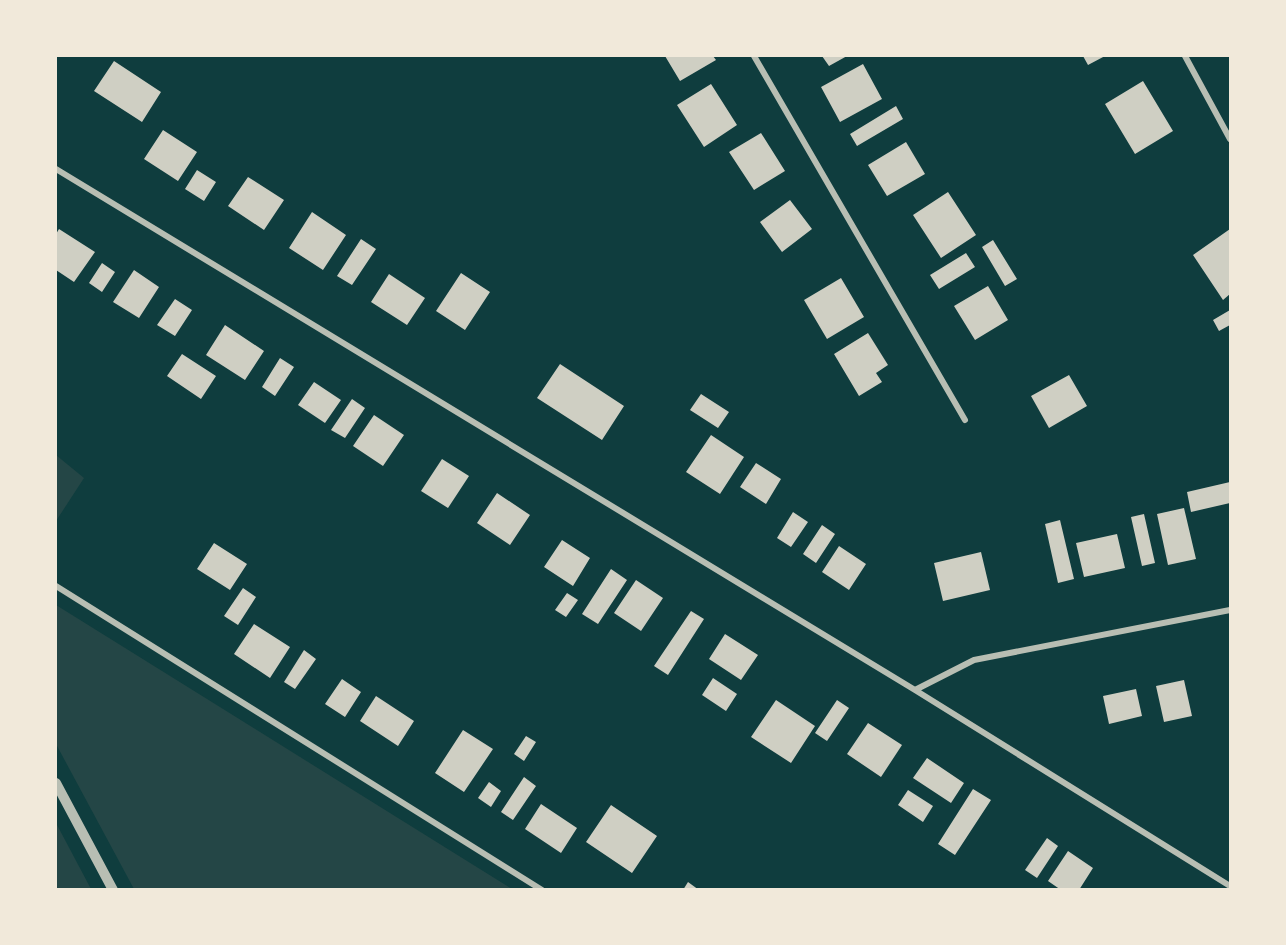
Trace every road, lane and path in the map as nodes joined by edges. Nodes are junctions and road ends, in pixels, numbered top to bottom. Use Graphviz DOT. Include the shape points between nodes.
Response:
graph roads {
  1 [pos="754,56"];
  2 [pos="1185,56"];
  3 [pos="1230,140"];
  4 [pos="56,169"];
  5 [pos="965,420"];
  6 [pos="56,586"];
  7 [pos="1230,610"];
  8 [pos="915,690"];
  9 [pos="56,783"];
  10 [pos="1230,886"];
  11 [pos="113,890"];
  12 [pos="542,890"];
  1 -- 5 [label="street"];
  2 -- 3 [label="street"];
  4 -- 8 [label="street"];
  6 -- 12 [label="street"];
  7 -- 8 [label="street" via="974,660"];
  8 -- 10 [label="street"];
  9 -- 11 [label="street"];
}
